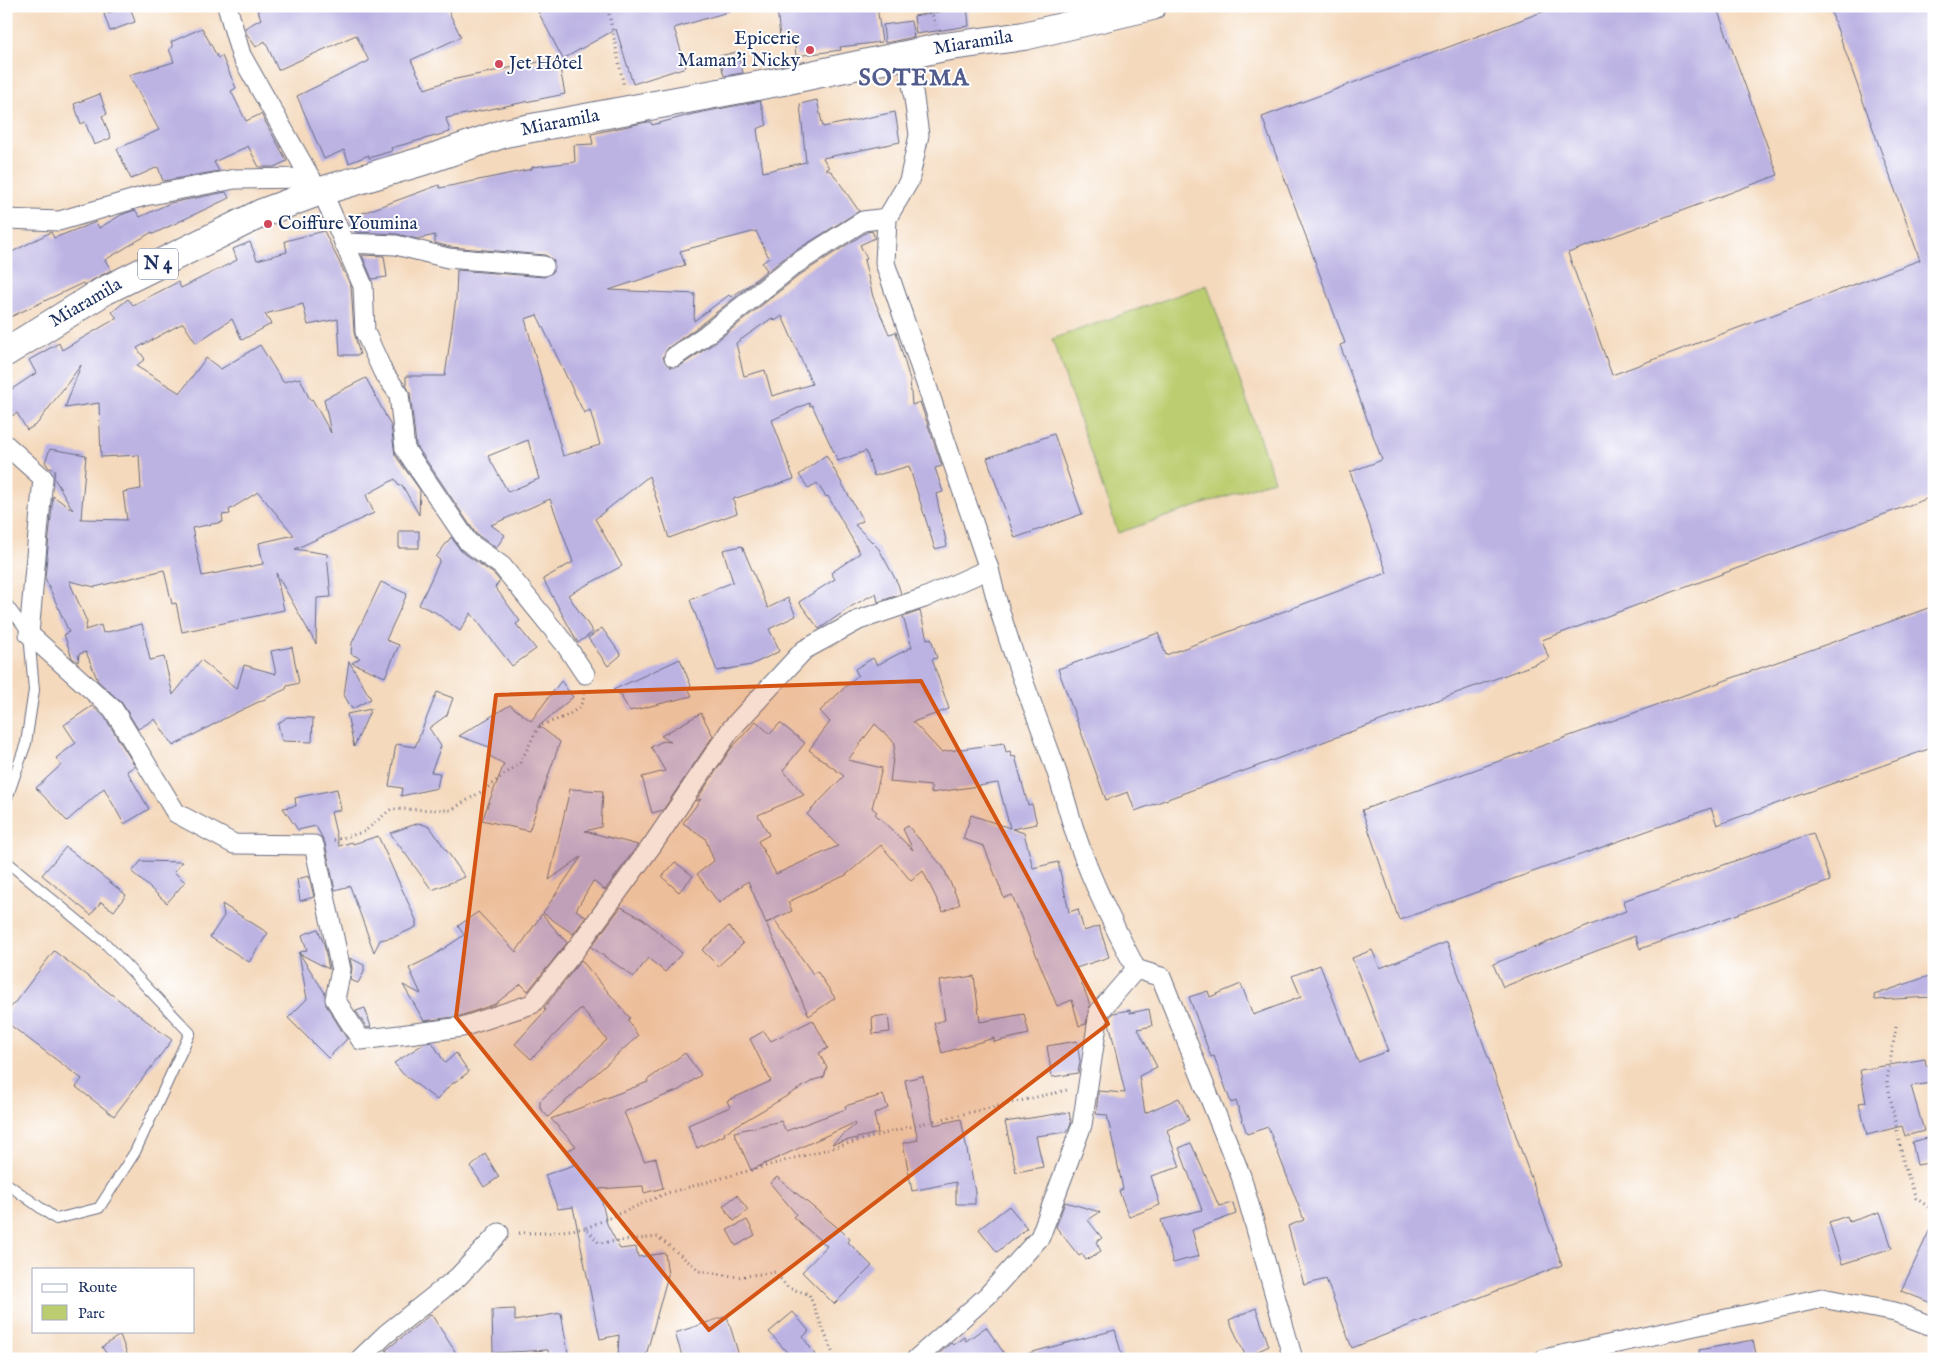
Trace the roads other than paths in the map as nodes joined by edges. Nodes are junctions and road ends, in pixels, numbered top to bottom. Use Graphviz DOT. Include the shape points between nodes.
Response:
graph roads {
  1 [pos="226,6"];
  2 [pos="1152,6"];
  3 [pos="908,54"];
  4 [pos="317,187"];
  5 [pos="887,218"];
  6 [pos="6,219"];
  7 [pos="344,243"];
  8 [pos="544,266"];
  9 [pos="6,352"];
  10 [pos="674,357"];
  11 [pos="6,445"];
  12 [pos="989,569"];
  13 [pos="6,603"];
  14 [pos="29,634"];
  15 [pos="584,674"];
  16 [pos="6,801"];
  17 [pos="6,861"];
  18 [pos="1136,969"];
  19 [pos="6,1184"];
  20 [pos="499,1233"];
  21 [pos="1934,1327"];
  22 [pos="360,1359"];
  23 [pos="916,1359"];
  24 [pos="1293,1359"];
  25 [pos="1544,1359"];
  1 -- 4 [label="street" via="241,54"];
  2 -- 3 [label="main road, Miaramila / N 4" via="1024,36"];
  3 -- 4 [label="main road, Miaramila / N 4" via="505,133 423,161"];
  3 -- 5 [label="street" via="919,135 909,181"];
  4 -- 6 [label="street" via="235,179 145,196 59,221"];
  4 -- 7 [label="street"];
  4 -- 9 [label="main road, Miaramila / N 4" via="113,286"];
  5 -- 10 [label="street" via="864,221 794,265"];
  5 -- 12 [label="street" via="885,263"];
  7 -- 8 [label="street" via="396,245 448,258"];
  7 -- 15 [label="street" via="363,286 365,332 383,372 399,394 405,449 468,542 502,566 565,644"];
  11 -- 14 [label="street" via="43,478"];
  12 -- 14 [label="street" via="924,598 859,620 804,650 731,729 654,844 532,1004 462,1028 361,1040 335,999 341,970 314,845 234,844 176,813 113,709"];
  12 -- 18 [label="street" via="1021,679 1054,765 1078,842"];
  13 -- 14 [label="lane"];
  14 -- 16 [label="lane" via="34,690 26,744"];
  17 -- 19 [label="lane" via="105,943 190,1032 135,1152 99,1208 56,1218"];
  18 -- 23 [label="street" via="1099,1012 1082,1125 1040,1237 987,1296"];
  18 -- 24 [label="street" via="1161,977 1223,1131 1241,1176"];
  20 -- 22 [label="street" via="458,1276"];
  21 -- 25 [label="street" via="1895,1312 1822,1298"];
}
